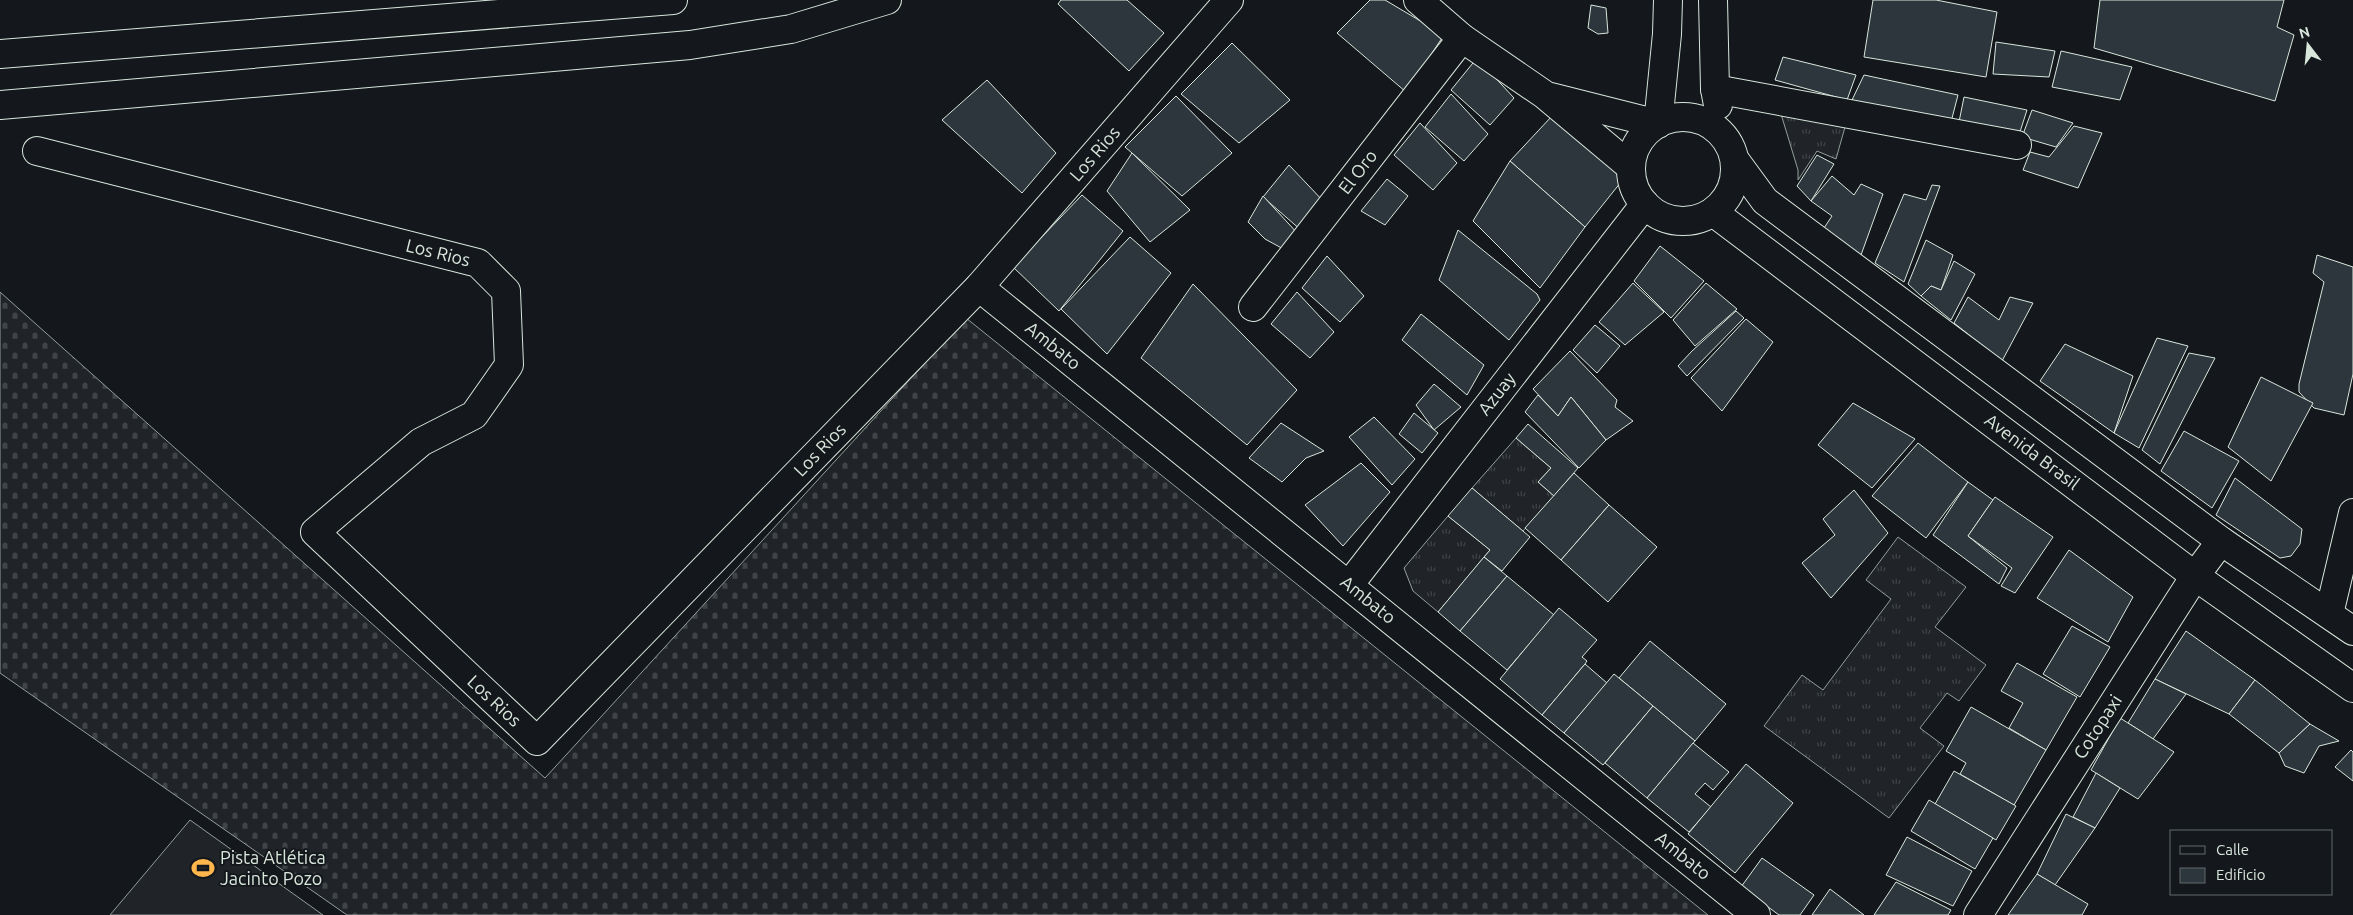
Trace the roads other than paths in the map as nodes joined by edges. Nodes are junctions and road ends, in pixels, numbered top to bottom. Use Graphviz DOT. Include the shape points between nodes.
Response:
graph roads {
  1 [pos="673,0"];
  2 [pos="887,0"];
  3 [pos="1229,0"];
  4 [pos="1418,0"];
  5 [pos="1668,0"];
  6 [pos="1713,0"];
  7 [pos="1462,38"];
  8 [pos="0,54"];
  9 [pos="1715,89"];
  10 [pos="1545,95"];
  11 [pos="0,105"];
  12 [pos="1658,124"];
  13 [pos="2017,146"];
  14 [pos="37,152"];
  15 [pos="1732,152"];
  16 [pos="1631,168"];
  17 [pos="1645,204"];
  18 [pos="1713,212"];
  19 [pos="980,287"];
  20 [pos="1253,307"];
  21 [pos="2353,513"];
  22 [pos="2221,541"];
  23 [pos="2195,576"];
  24 [pos="1349,585"];
  25 [pos="2329,614"];
  26 [pos="2353,631"];
  27 [pos="2353,688"];
  28 [pos="1756,915"];
  29 [pos="1978,915"];
  1 -- 8 [label="street"];
  2 -- 11 [label="street" via="790,29 690,45"];
  3 -- 19 [label="street, Los Rios"];
  4 -- 7 [label="street"];
  5 -- 12 [label="street"];
  6 -- 9 [label="street"];
  7 -- 10 [label="street"];
  7 -- 20 [label="street, El Oro"];
  9 -- 13 [label="street"];
  9 -- 15 [label="street"];
  10 -- 12 [label="street"];
  10 -- 16 [label="street"];
  12 -- 15 [label="street" via="1673,118 1706,122 1720,132"];
  12 -- 16 [label="street" via="1644,135 1635,150"];
  14 -- 19 [label="street, Los Rios" via="478,263 506,291 509,365 474,415 421,442 315,532 537,741"];
  15 -- 18 [label="street" via="1731,189"];
  15 -- 22 [label="street" via="1765,201"];
  16 -- 17 [label="street" via="1637,193"];
  17 -- 18 [label="street" via="1656,214 1685,221"];
  17 -- 24 [label="street, Azuay"];
  18 -- 23 [label="street, Avenida Brasil"];
  19 -- 24 [label="street, Ambato"];
  21 -- 25 [label="street"];
  22 -- 23 [label="street, Cotopaxi"];
  22 -- 25 [label="street"];
  23 -- 27 [label="street, Avenida Brasil"];
  23 -- 29 [label="street, Cotopaxi"];
  24 -- 28 [label="street, Ambato"];
  25 -- 26 [label="street"];
}
